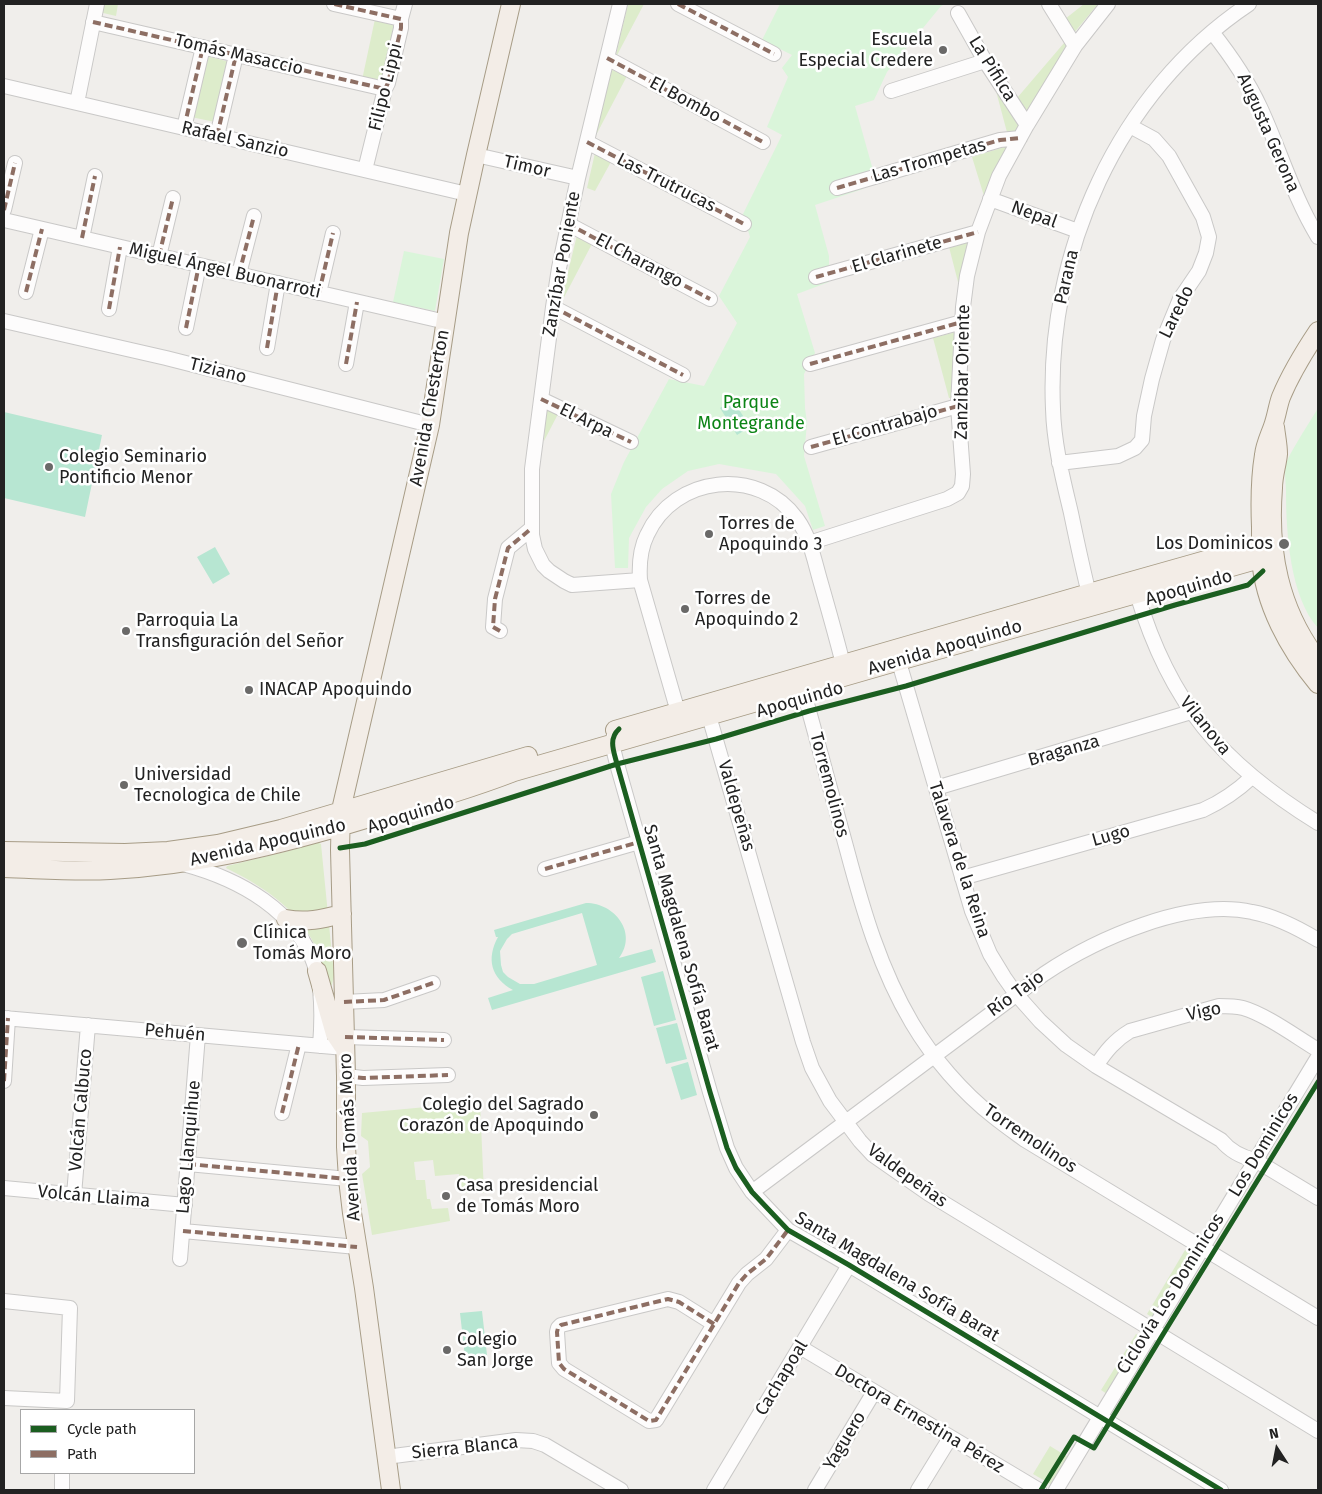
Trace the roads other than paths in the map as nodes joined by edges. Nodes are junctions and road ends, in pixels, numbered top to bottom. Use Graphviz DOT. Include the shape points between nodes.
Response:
graph roads {
  1 [pos="97,4"];
  2 [pos="334,4"];
  3 [pos="405,4"];
  4 [pos="511,4"];
  5 [pos="620,4"];
  6 [pos="678,4"];
  7 [pos="1049,4"];
  8 [pos="1108,4"];
  9 [pos="1248,4"];
  10 [pos="958,13"];
  11 [pos="401,19"];
  12 [pos="93,22"];
  13 [pos="1212,32"];
  14 [pos="1075,46"];
  15 [pos="203,47"];
  16 [pos="774,54"];
  17 [pos="236,55"];
  18 [pos="607,58"];
  19 [pos="985,61"];
  20 [pos="4,86"];
  21 [pos="385,89"];
  22 [pos="891,91"];
  23 [pos="77,103"];
  24 [pos="1027,125"];
  25 [pos="1130,126"];
  26 [pos="184,128"];
  27 [pos="217,136"];
  28 [pos="1020,138"];
  29 [pos="587,142"];
  30 [pos="763,142"];
  31 [pos="476,155"];
  32 [pos="14,163"];
  33 [pos="365,170"];
  34 [pos="96,176"];
  35 [pos="578,178"];
  36 [pos="837,188"];
  37 [pos="467,194"];
  38 [pos="173,198"];
  39 [pos="990,199"];
  40 [pos="4,210"];
  41 [pos="254,216"];
  42 [pos="4,220"];
  43 [pos="568,224"];
  44 [pos="744,224"];
  45 [pos="42,229"];
  46 [pos="1078,231"];
  47 [pos="978,232"];
  48 [pos="332,233"];
  49 [pos="1318,237"];
  50 [pos="82,238"];
  51 [pos="120,247"];
  52 [pos="159,256"];
  53 [pos="199,265"];
  54 [pos="239,274"];
  55 [pos="816,277"];
  56 [pos="278,283"];
  57 [pos="26,292"];
  58 [pos="319,293"];
  59 [pos="710,299"];
  60 [pos="357,302"];
  61 [pos="553,307"];
  62 [pos="109,309"];
  63 [pos="4,322"];
  64 [pos="446,322"];
  65 [pos="962,322"];
  66 [pos="186,328"];
  67 [pos="1318,331"];
  68 [pos="267,348"];
  69 [pos="346,364"];
  70 [pos="810,364"];
  71 [pos="683,375"];
  72 [pos="541,399"];
  73 [pos="958,406"];
  74 [pos="430,425"];
  75 [pos="631,442"];
  76 [pos="811,447"];
  77 [pos="1059,463"];
  78 [pos="532,528"];
  79 [pos="809,543"];
  80 [pos="1267,549"];
  81 [pos="640,580"];
  82 [pos="1137,594"];
  83 [pos="1089,600"];
  84 [pos="500,631"];
  85 [pos="897,655"];
  86 [pos="1318,660"];
  87 [pos="843,664"];
  88 [pos="1318,684"];
  89 [pos="803,689"];
  90 [pos="1191,712"];
  91 [pos="709,716"];
  92 [pos="674,720"];
  93 [pos="616,736"];
  94 [pos="1252,777"];
  95 [pos="936,788"];
  96 [pos="340,819"];
  97 [pos="1318,823"];
  98 [pos="639,842"];
  99 [pos="4,851"];
  100 [pos="91,853"];
  101 [pos="181,864"];
  102 [pos="4,868"];
  103 [pos="545,869"];
  104 [pos="67,870"];
  105 [pos="962,878"];
  106 [pos="342,914"];
  107 [pos="286,919"];
  108 [pos="1318,940"];
  109 [pos="316,971"];
  110 [pos="433,983"];
  111 [pos="1016,994"];
  112 [pos="344,1002"];
  113 [pos="6,1018"];
  114 [pos="88,1025"];
  115 [pos="198,1035"];
  116 [pos="444,1040"];
  117 [pos="345,1043"];
  118 [pos="299,1044"];
  119 [pos="320,1046"];
  120 [pos="1318,1050"];
  121 [pos="934,1054"];
  122 [pos="1318,1057"];
  123 [pos="1096,1066"];
  124 [pos="448,1074"];
  125 [pos="346,1076"];
  126 [pos="4,1081"];
  127 [pos="282,1114"];
  128 [pos="844,1122"];
  129 [pos="1255,1160"];
  130 [pos="188,1164"];
  131 [pos="348,1178"];
  132 [pos="4,1188"];
  133 [pos="752,1192"];
  134 [pos="74,1195"];
  135 [pos="1318,1198"];
  136 [pos="185,1206"];
  137 [pos="788,1230"];
  138 [pos="183,1231"];
  139 [pos="357,1246"];
  140 [pos="1202,1247"];
  141 [pos="180,1259"];
  142 [pos="849,1265"];
  143 [pos="4,1301"];
  144 [pos="1318,1318"];
  145 [pos="714,1324"];
  146 [pos="1152,1331"];
  147 [pos="800,1347"];
  148 [pos="874,1392"];
  149 [pos="4,1398"];
  150 [pos="1101,1417"];
  151 [pos="1318,1431"];
  152 [pos="950,1438"];
  153 [pos="386,1457"];
  154 [pos="62,1474"];
  155 [pos="62,1490"];
  156 [pos="391,1490"];
  157 [pos="620,1490"];
  158 [pos="714,1490"];
  159 [pos="815,1490"];
  160 [pos="918,1490"];
  161 [pos="1039,1490"];
  162 [pos="1056,1490"];
  163 [pos="1221,1490"];
  1 -- 12 [label="street"];
  2 -- 11 [label="street"];
  3 -- 11 [label="street, Filipo Lippi"];
  4 -- 31 [label="main road, Avenida Chesterton"];
  5 -- 18 [label="street, Zanzíbar Poniente"];
  6 -- 16 [label="street"];
  7 -- 14 [label="street"];
  8 -- 14 [label="street, Zanzibar Oriente"];
  9 -- 13 [label="street, Parana"];
  10 -- 19 [label="street, La Pifilca"];
  11 -- 21 [label="street, Filipo Lippi"];
  12 -- 15 [label="street, Tomás Masaccio"];
  12 -- 23 [label="street"];
  13 -- 25 [label="street, Parana" via="1176,67"];
  13 -- 49 [label="street, Augusta Gerona" via="1244,75 1301,206"];
  14 -- 24 [label="street, Zanzibar Oriente"];
  15 -- 17 [label="street, Tomás Masaccio"];
  15 -- 26 [label="street"];
  17 -- 21 [label="street, Tomás Masaccio"];
  17 -- 27 [label="street"];
  18 -- 29 [label="street, Zanzíbar Poniente"];
  18 -- 30 [label="street, El Bombo"];
  19 -- 22 [label="street"];
  19 -- 24 [label="street, La Pifilca"];
  20 -- 23 [label="street, Rafael Sanzio"];
  21 -- 33 [label="street, Filipo Lippi"];
  23 -- 26 [label="street, Rafael Sanzio"];
  24 -- 28 [label="street, Zanzibar Oriente"];
  25 -- 46 [label="street, Parana" via="1106,167"];
  25 -- 77 [label="street, Laredo" via="1154,139 1169,156 1203,217 1208,237 1206,253 1199,271 1180,299 1163,340 1144,416 1142,440 1135,448 1118,456"];
  26 -- 27 [label="street, Rafael Sanzio"];
  27 -- 33 [label="street, Rafael Sanzio"];
  28 -- 36 [label="street, Las Trompetas" via="1000,140"];
  28 -- 39 [label="street, Zanzibar Oriente"];
  29 -- 35 [label="street, Zanzíbar Poniente"];
  29 -- 44 [label="street, Las Trutrucas"];
  31 -- 35 [label="street, Timor"];
  31 -- 37 [label="main road, Avenida Chesterton"];
  32 -- 40 [label="street"];
  33 -- 37 [label="street, Rafael Sanzio"];
  34 -- 50 [label="street"];
  35 -- 43 [label="street, Zanzíbar Poniente"];
  37 -- 64 [label="main road, Avenida Chesterton"];
  38 -- 52 [label="street"];
  39 -- 46 [label="street, Nepal"];
  39 -- 47 [label="street, Zanzibar Oriente"];
  41 -- 54 [label="street"];
  42 -- 45 [label="street, Miguel Ángel Buonarroti"];
  43 -- 59 [label="street, El Charango"];
  43 -- 61 [label="street, Zanzíbar Poniente"];
  45 -- 50 [label="street, Miguel Ángel Buonarroti"];
  45 -- 57 [label="street"];
  46 -- 77 [label="street, Parana" via="1060,298 1053,359 1053,411"];
  47 -- 55 [label="street, El Clarinete"];
  47 -- 65 [label="street, Zanzibar Oriente" via="967,276"];
  48 -- 58 [label="street"];
  50 -- 51 [label="street, Miguel Ángel Buonarroti"];
  51 -- 52 [label="street, Miguel Ángel Buonarroti"];
  51 -- 62 [label="street"];
  52 -- 53 [label="street, Miguel Ángel Buonarroti"];
  53 -- 54 [label="street, Miguel Ángel Buonarroti"];
  53 -- 66 [label="street"];
  54 -- 56 [label="street, Miguel Ángel Buonarroti"];
  56 -- 58 [label="street, Miguel Ángel Buonarroti"];
  56 -- 68 [label="street"];
  58 -- 60 [label="street, Miguel Ángel Buonarroti"];
  60 -- 64 [label="street, Miguel Ángel Buonarroti"];
  60 -- 69 [label="street"];
  61 -- 71 [label="street"];
  61 -- 72 [label="street, Zanzíbar Poniente"];
  63 -- 74 [label="street, Tiziano" via="166,358"];
  64 -- 74 [label="main road, Avenida Chesterton"];
  65 -- 70 [label="street"];
  65 -- 73 [label="street, Zanzibar Oriente"];
  67 -- 80 [label="main road" via="1293,371 1275,422 1278,452"];
  72 -- 75 [label="street, El Arpa"];
  72 -- 78 [label="street, Zanzíbar Poniente" via="532,469"];
  73 -- 76 [label="street, El Contrabajo"];
  73 -- 79 [label="street, Zanzibar Oriente" via="963,474 958,493 948,499"];
  74 -- 96 [label="main road, Avenida Chesterton"];
  77 -- 83 [label="street, Parana"];
  78 -- 81 [label="street, Zanzíbar Poniente" via="538,557 564,582 572,585"];
  78 -- 84 [label="street" via="508,548 495,599 493,626"];
  79 -- 81 [label="street" via="797,519 768,493 734,483 711,484 688,492 660,514 642,547"];
  79 -- 87 [label="street"];
  80 -- 82 [label="main road, Avenida Apoquindo"];
  80 -- 83 [label="main road, Avenida Apoquindo"];
  80 -- 86 [label="main road" via="1299,632"];
  80 -- 88 [label="main road" via="1268,592 1280,625 1296,655"];
  81 -- 92 [label="street"];
  82 -- 83 [label="main road, Avenida Apoquindo"];
  82 -- 90 [label="street, Vilanova" via="1158,654"];
  83 -- 85 [label="main road, Avenida Apoquindo"];
  85 -- 87 [label="main road, Avenida Apoquindo"];
  85 -- 89 [label="main road, Avenida Apoquindo"];
  85 -- 95 [label="street, Talavera de la Reina"];
  87 -- 92 [label="main road, Avenida Apoquindo"];
  89 -- 91 [label="main road, Avenida Apoquindo"];
  89 -- 121 [label="street, Torremolinos" via="875,943 903,1007"];
  90 -- 94 [label="street, Vilanova" via="1219,746"];
  90 -- 95 [label="street, Braganza"];
  91 -- 92 [label="main road, Avenida Apoquindo"];
  91 -- 128 [label="street, Valdepeñas" via="803,1042 812,1068"];
  92 -- 93 [label="main road, Avenida Apoquindo"];
  93 -- 96 [label="main road, Avenida Apoquindo"];
  93 -- 98 [label="street, Santa Magdalena Sofía Barat"];
  94 -- 97 [label="street, Vilanova"];
  94 -- 105 [label="street, Lugo" via="1237,791 1203,810"];
  95 -- 105 [label="street, Talavera de la Reina"];
  96 -- 100 [label="main road, Avenida Apoquindo" via="168,851"];
  96 -- 101 [label="main road, Avenida Apoquindo" via="255,850"];
  96 -- 106 [label="main road, Avenida Tomás Moro"];
  98 -- 103 [label="street, Santa Magdalena Sofía Barat"];
  98 -- 133 [label="street, Santa Magdalena Sofía Barat" via="727,1148"];
  99 -- 100 [label="main road, Avenida Apoquindo"];
  100 -- 104 [label="main road"];
  101 -- 104 [label="main road, Avenida Apoquindo"];
  101 -- 107 [label="street" via="234,882 268,902"];
  102 -- 104 [label="main road, Avenida Apoquindo"];
  105 -- 111 [label="street, Talavera de la Reina" via="981,935"];
  106 -- 107 [label="main road" via="309,921"];
  106 -- 112 [label="main road, Avenida Tomás Moro"];
  107 -- 109 [label="street" via="307,949"];
  108 -- 111 [label="street, Río Tajo" via="1259,913 1225,909 1196,912 1150,923 1090,946"];
  109 -- 117 [label="main road" via="335,1034"];
  109 -- 119 [label="street" via="321,1001"];
  110 -- 112 [label="street" via="384,1000"];
  111 -- 121 [label="street, Río Tajo"];
  111 -- 123 [label="street, Talavera de la Reina" via="1052,1033"];
  112 -- 117 [label="main road, Avenida Tomás Moro"];
  113 -- 114 [label="street, Pehuén"];
  113 -- 126 [label="street"];
  114 -- 115 [label="street, Pehuén"];
  114 -- 134 [label="street, Volcán Calbuco"];
  115 -- 118 [label="street, Pehuén"];
  115 -- 130 [label="street, Lago Llanquihue"];
  116 -- 117 [label="street, Pehuén"];
  117 -- 119 [label="street, Pehuén"];
  117 -- 125 [label="main road, Avenida Tomás Moro"];
  118 -- 119 [label="street, Pehuén"];
  118 -- 127 [label="street"];
  120 -- 123 [label="street, Vigo" via="1259,1015 1234,1006 1219,1006 1130,1031 1118,1038"];
  121 -- 128 [label="street, Río Tajo"];
  121 -- 140 [label="street, Torremolinos" via="993,1117 1025,1140"];
  122 -- 129 [label="street, Los Dominicos"];
  123 -- 129 [label="street, Talavera de la Reina" via="1221,1140 1244,1158"];
  124 -- 125 [label="street"];
  125 -- 131 [label="main road, Avenida Tomás Moro"];
  128 -- 133 [label="street, Río Tajo"];
  128 -- 146 [label="street, Valdepeñas" via="873,1155 929,1194"];
  129 -- 135 [label="street, Talavera de la Reina"];
  129 -- 140 [label="street, Los Dominicos"];
  130 -- 131 [label="street"];
  130 -- 136 [label="street, Lago Llanquihue"];
  131 -- 139 [label="main road, Avenida Tomás Moro"];
  132 -- 134 [label="street, Volcán Llaima"];
  133 -- 137 [label="street, Santa Magdalena Sofía Barat"];
  134 -- 136 [label="street, Volcán Llaima"];
  136 -- 138 [label="street, Lago Llanquihue"];
  137 -- 142 [label="street, Santa Magdalena Sofía Barat"];
  137 -- 145 [label="street, Santa Magdalena Sofía Barat" via="766,1259 743,1277"];
  138 -- 139 [label="street"];
  138 -- 141 [label="street, Lago Llanquihue"];
  139 -- 153 [label="main road, Avenida Tomás Moro"];
  140 -- 144 [label="street, Torremolinos"];
  140 -- 146 [label="street, Los Dominicos"];
  142 -- 147 [label="street, Cachapoal"];
  142 -- 150 [label="street, Santa Magdalena Sofía Barat"];
  143 -- 149 [label="street" via="70,1308 67,1401"];
  145 -- 145 [label="street, Santa Magdalena Sofía Barat" via="679,1302 668,1299 561,1325 557,1332 559,1363 654,1422"];
  146 -- 150 [label="street, Los Dominicos"];
  146 -- 151 [label="street, Valdepeñas"];
  147 -- 148 [label="street, Doctora Ernestina Pérez"];
  147 -- 158 [label="street, Cachapoal"];
  148 -- 152 [label="street, Doctora Ernestina Pérez"];
  148 -- 159 [label="street, Yaguero"];
  150 -- 162 [label="street, Los Dominicos"];
  150 -- 163 [label="street, Santa Magdalena Sofía Barat"];
  152 -- 160 [label="street"];
  152 -- 161 [label="street, Doctora Ernestina Pérez"];
  153 -- 156 [label="main road, Avenida Tomás Moro"];
  153 -- 157 [label="street, Sierra Blanca" via="516,1440 532,1441 546,1445"];
  154 -- 155 [label="street"];
}
